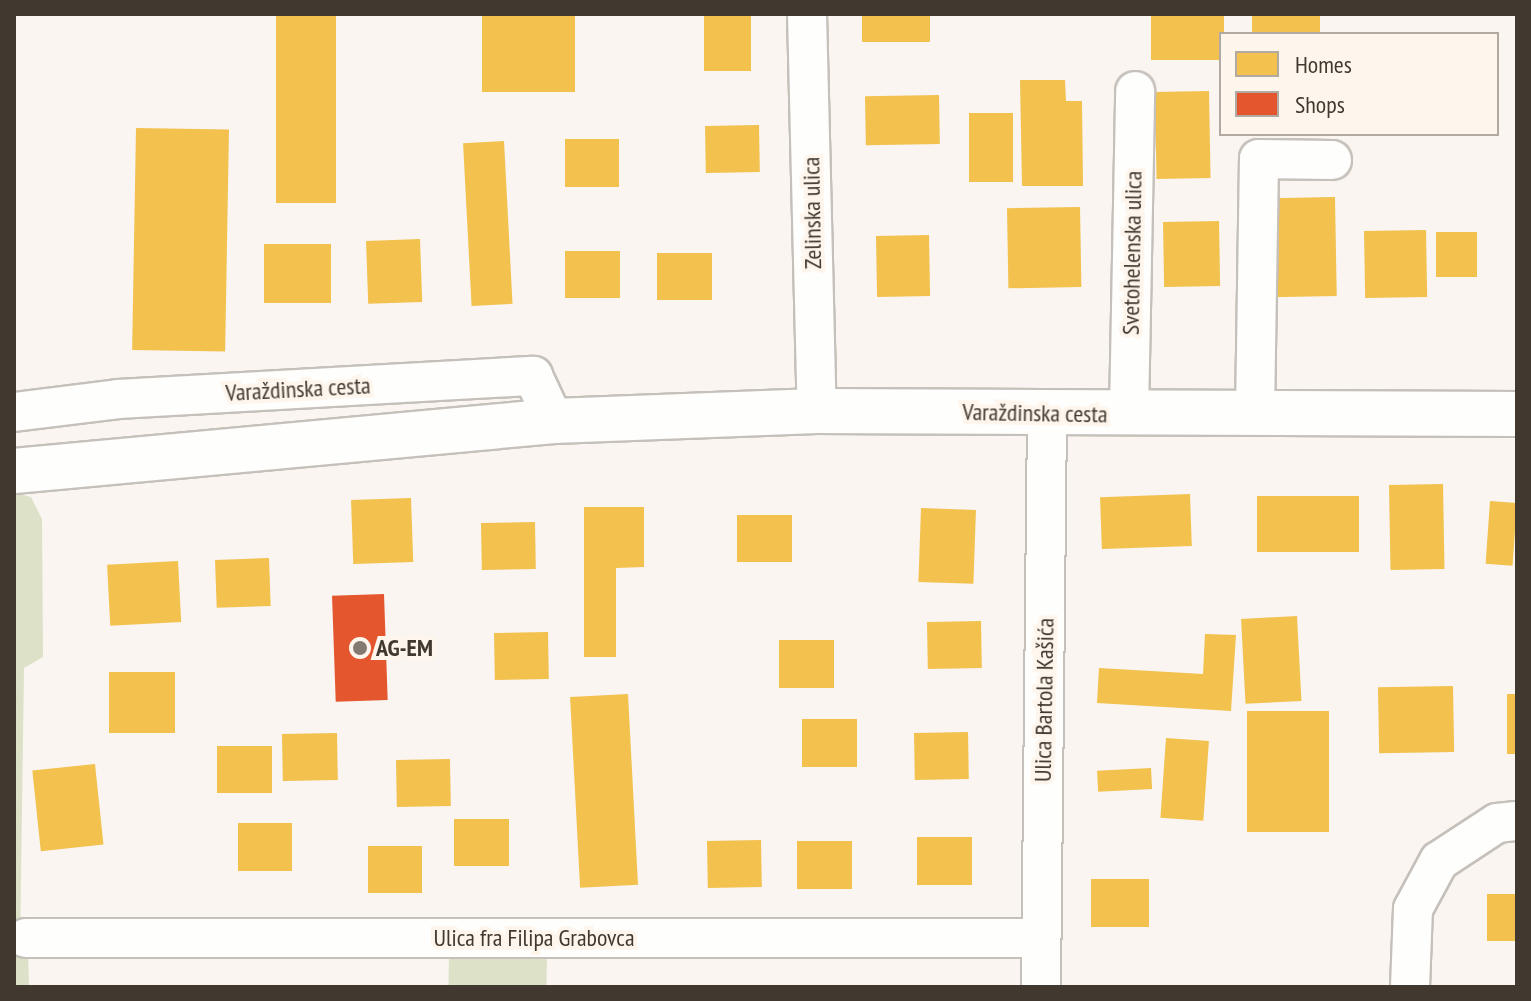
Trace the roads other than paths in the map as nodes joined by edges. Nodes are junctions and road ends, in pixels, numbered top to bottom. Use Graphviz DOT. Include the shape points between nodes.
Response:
graph roads {
  1 [pos="807,14"];
  2 [pos="1135,91"];
  3 [pos="1332,160"];
  4 [pos="817,411"];
  5 [pos="14,412"];
  6 [pos="1047,412"];
  7 [pos="1129,414"];
  8 [pos="1255,414"];
  9 [pos="1517,414"];
  10 [pos="554,421"];
  11 [pos="14,471"];
  12 [pos="1517,821"];
  13 [pos="26,938"];
  14 [pos="1041,938"];
  15 [pos="1041,987"];
  16 [pos="1410,987"];
  1 -- 4 [label="street, Zelinska ulica"];
  2 -- 7 [label="street, Svetohelenska ulica"];
  3 -- 8 [label="street" via="1259,159"];
  4 -- 6 [label="main road, Varaždinska cesta"];
  4 -- 10 [label="main road, Varaždinska cesta"];
  5 -- 10 [label="street, Varaždinska cesta" via="118,399 533,376"];
  6 -- 7 [label="main road, Varaždinska cesta"];
  6 -- 14 [label="street, Ulica Bartola Kašića"];
  7 -- 8 [label="main road, Varaždinska cesta"];
  8 -- 9 [label="main road, Varaždinska cesta"];
  10 -- 11 [label="main road, Varaždinska cesta"];
  12 -- 16 [label="street" via="1497,823 1439,861 1413,909"];
  13 -- 14 [label="street, Ulica fra Filipa Grabovca"];
  14 -- 15 [label="street, Ulica Bartola Kašića"];
}
